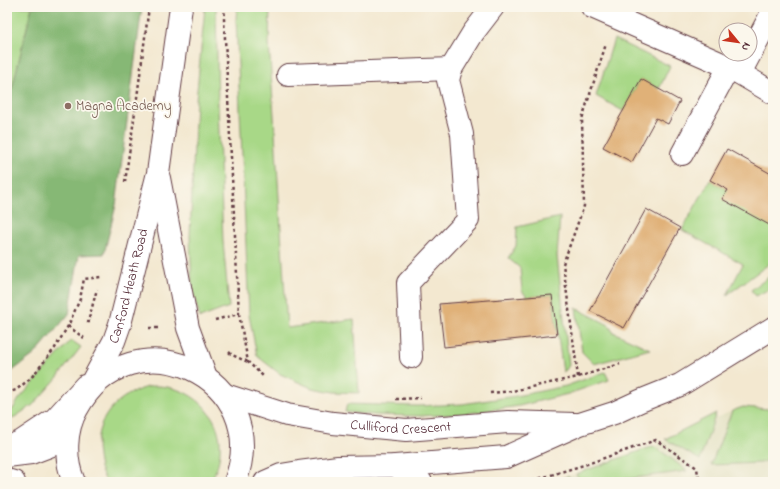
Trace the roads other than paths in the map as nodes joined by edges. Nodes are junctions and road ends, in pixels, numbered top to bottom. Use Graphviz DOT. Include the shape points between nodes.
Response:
graph roads {
  1 [pos="180,7"];
  2 [pos="493,7"];
  3 [pos="592,7"];
  4 [pos="773,12"];
  5 [pos="451,69"];
  6 [pos="735,70"];
  7 [pos="288,75"];
  8 [pos="773,93"];
  9 [pos="682,154"];
  10 [pos="158,173"];
  11 [pos="773,328"];
  12 [pos="411,358"];
  13 [pos="98,373"];
  14 [pos="206,377"];
  15 [pos="86,393"];
  16 [pos="225,395"];
  17 [pos="580,424"];
  18 [pos="68,433"];
  19 [pos="7,448"];
  20 [pos="7,456"];
  21 [pos="395,466"];
  22 [pos="7,480"];
  23 [pos="14,482"];
  24 [pos="74,482"];
  25 [pos="235,482"];
  26 [pos="265,482"];
  27 [pos="421,482"];
  1 -- 10 [label="street, Canford Heath Road"];
  2 -- 5 [label="street"];
  3 -- 6 [label="street"];
  4 -- 6 [label="street"];
  5 -- 7 [label="street"];
  5 -- 12 [label="street" via="448,80 462,134 468,220 408,283"];
  6 -- 8 [label="street"];
  6 -- 9 [label="street"];
  10 -- 13 [label="street, Canford Heath Road" via="120,324"];
  10 -- 14 [label="street, Canford Heath Road" via="188,328"];
  11 -- 17 [label="street, Culliford Crescent" via="680,385 614,413"];
  13 -- 15 [label="street, Canford Heath Road"];
  13 -- 19 [label="street" via="55,419"];
  14 -- 15 [label="street" via="177,363 144,361 112,372"];
  14 -- 16 [label="street"];
  15 -- 18 [label="street, Canford Heath Road" via="75,412"];
  16 -- 17 [label="street, Culliford Crescent" via="287,415 325,422 406,430 508,422"];
  16 -- 25 [label="street" via="239,422 243,446"];
  17 -- 21 [label="street, Culliford Crescent" via="506,457"];
  18 -- 20 [label="street" via="45,448 31,453"];
  18 -- 24 [label="street, Canford Heath Road" via="68,460"];
  21 -- 26 [label="street, Culliford Crescent" via="338,467 281,475"];
  21 -- 27 [label="street"];
  22 -- 23 [label="street"];
}
